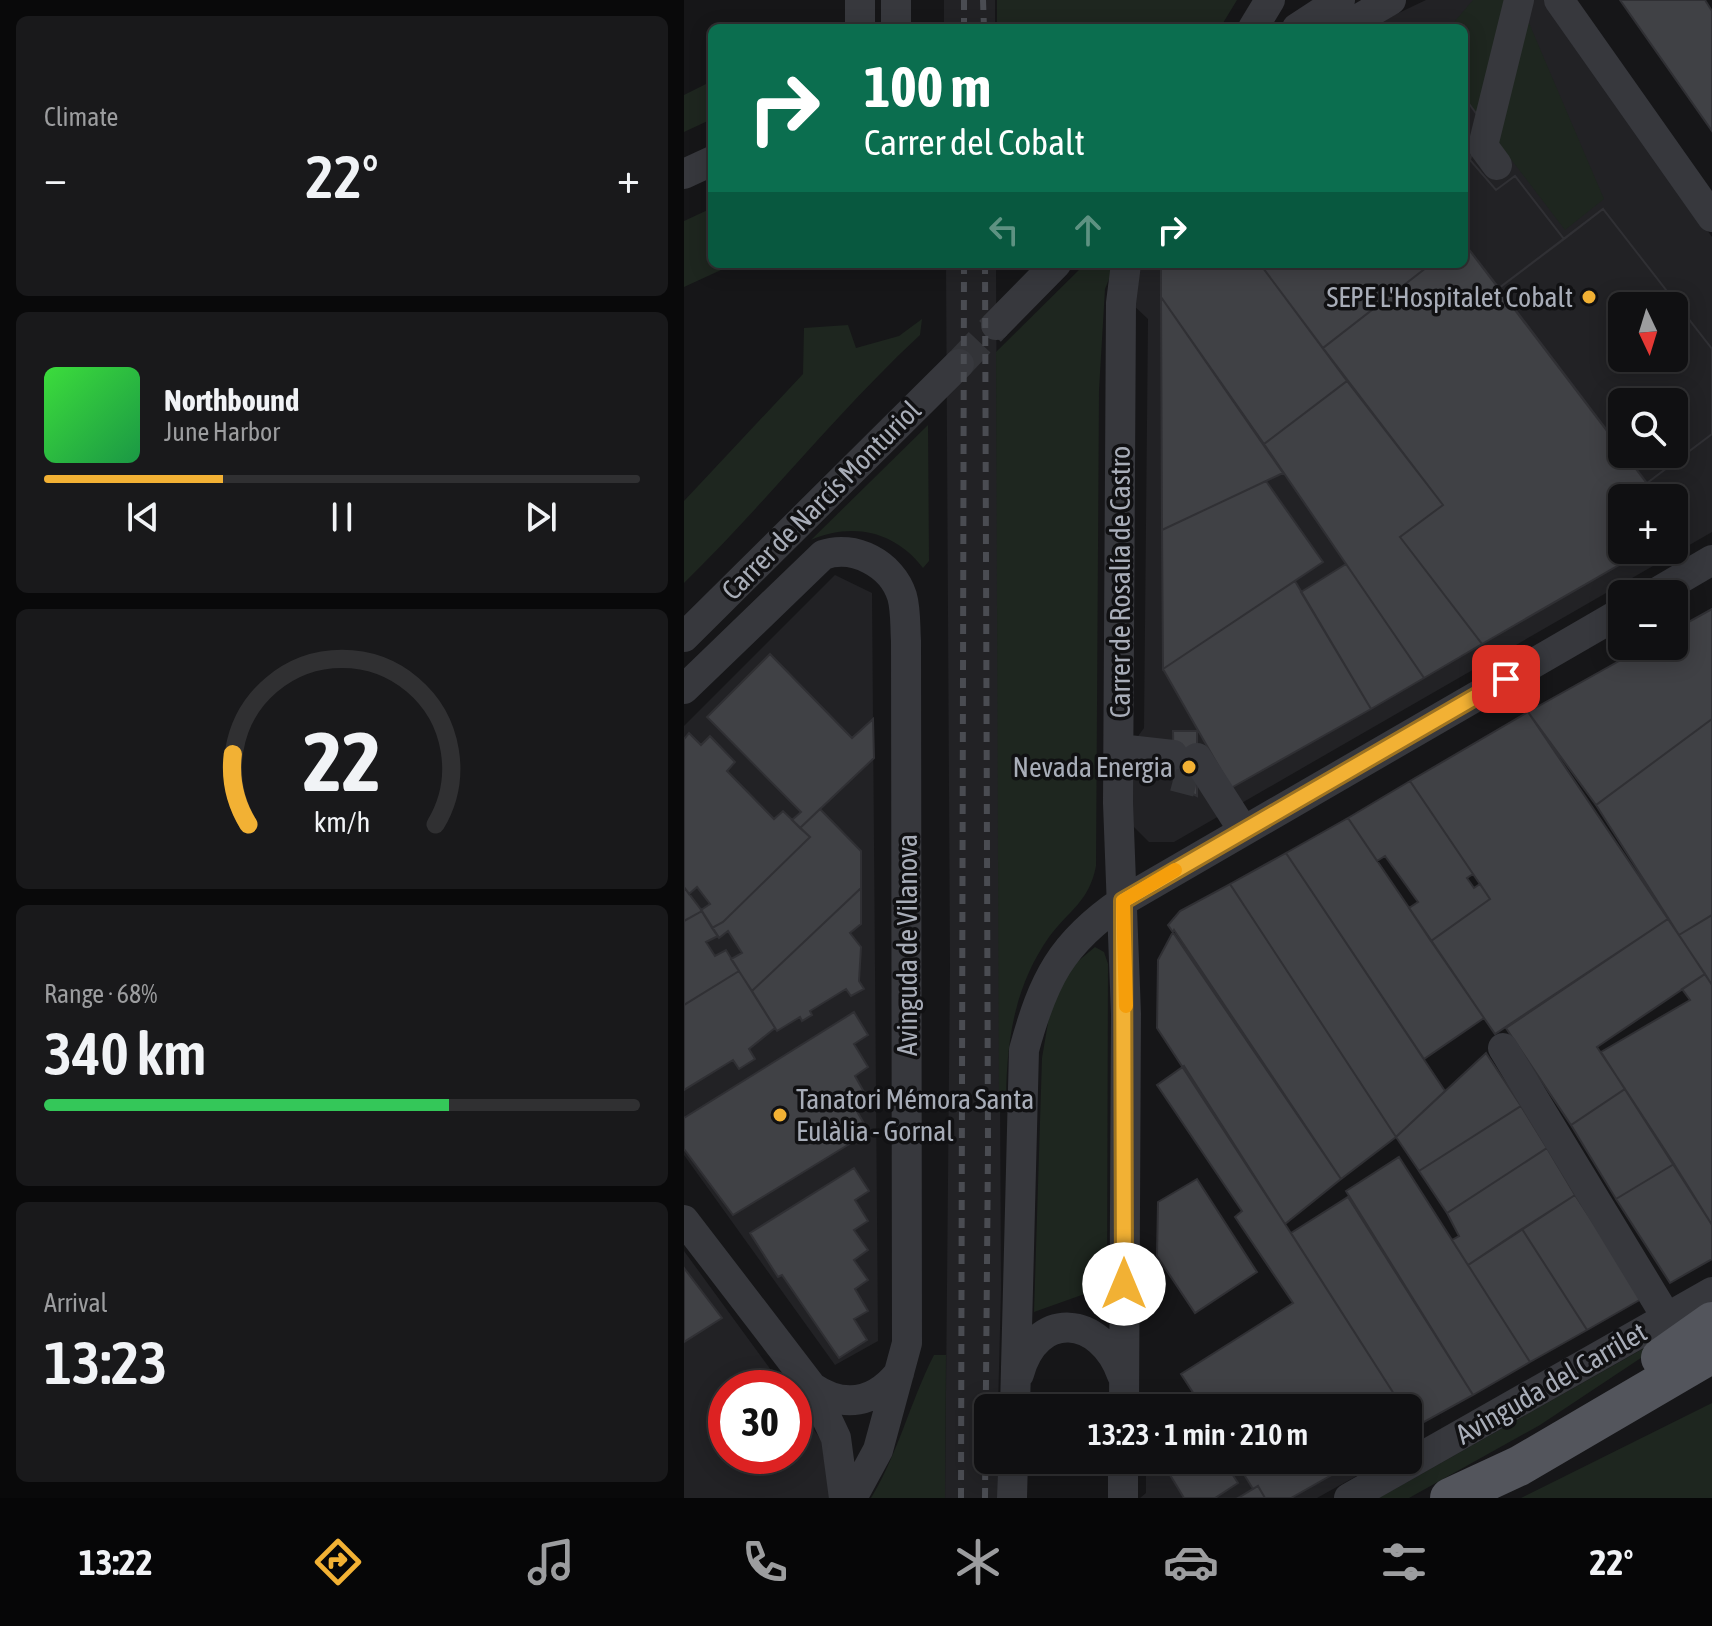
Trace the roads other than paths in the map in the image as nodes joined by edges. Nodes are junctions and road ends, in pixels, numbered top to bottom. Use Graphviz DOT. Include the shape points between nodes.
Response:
graph roads {
  1 [pos="860,0"];
  2 [pos="896,0"];
  3 [pos="1270,0"];
  4 [pos="1340,0"];
  5 [pos="1391,0"];
  6 [pos="1519,0"];
  7 [pos="1559,0"];
  8 [pos="860,24"];
  9 [pos="896,24"];
  10 [pos="1255,24"];
  11 [pos="1303,24"];
  12 [pos="1350,24"];
  13 [pos="708,163"];
  14 [pos="1497,165"];
  15 [pos="684,174"];
  16 [pos="1712,217"];
  17 [pos="1052,268"];
  18 [pos="1125,268"];
  19 [pos="996,325"];
  20 [pos="959,364"];
  21 [pos="1712,560"];
  22 [pos="884,569"];
  23 [pos="1678,580"];
  24 [pos="1608,620"];
  25 [pos="684,637"];
  26 [pos="684,689"];
  27 [pos="1119,749"];
  28 [pos="1243,830"];
  29 [pos="1123,901"];
  30 [pos="1503,1048"];
  31 [pos="684,1220"];
  32 [pos="1712,1292"];
  33 [pos="1667,1318"];
  34 [pos="1712,1322"];
  35 [pos="1712,1353"];
  36 [pos="799,1370"];
  37 [pos="899,1373"];
  38 [pos="812,1387"];
  39 [pos="1015,1394"];
  40 [pos="1016,1394"];
  41 [pos="1124,1394"];
  42 [pos="1013,1474"];
  43 [pos="1123,1474"];
  44 [pos="1458,1494"];
  45 [pos="844,1498"];
  46 [pos="852,1498"];
  47 [pos="1012,1498"];
  48 [pos="1123,1498"];
  49 [pos="1349,1498"];
  1 -- 8 [label="street"];
  2 -- 9 [label="street"];
  3 -- 10 [label="street"];
  4 -- 11 [label="street"];
  5 -- 12 [label="street"];
  6 -- 14 [label="street" via="1483,146"];
  7 -- 16 [label="street"];
  13 -- 15 [label="street"];
  17 -- 19 [label="street"];
  18 -- 27 [label="street, Carrer de Rosalía de Castro" via="1121,303"];
  20 -- 25 [label="street, Carrer de Narcís Monturiol"];
  21 -- 23 [label="street"];
  22 -- 26 [label="street, Carrer de Narcís Monturiol" via="843,551 823,555"];
  22 -- 37 [label="street, Avinguda de Vilanova" via="901,593 906,641 907,1343"];
  24 -- 28 [label="street"];
  27 -- 28 [label="street" via="1186,764"];
  27 -- 29 [label="street, Carrer de Rosalía de Castro"];
  28 -- 29 [label="street"];
  29 -- 39 [label="street, Carrer de Rosalía de Castro" via="1090,923 1058,959 1035,1009 1024,1050"];
  29 -- 41 [label="street, Carrer de Rosalía de Castro"];
  30 -- 33 [label="street"];
  31 -- 36 [label="street"];
  32 -- 33 [label="street, Avinguda del Carrilet"];
  33 -- 49 [label="street, Avinguda del Carrilet"];
  34 -- 44 [label="main road, Avinguda del Carrilet"];
  35 -- 44 [label="main road, Avinguda del Carrilet" via="1519,1466"];
  37 -- 38 [label="street" via="879,1393 855,1402 831,1399"];
  37 -- 46 [label="street" via="878,1450"];
  38 -- 45 [label="street" via="836,1438"];
  40 -- 41 [label="street, Carrer de Rosalía de Castro" via="1029,1347 1056,1328 1084,1328 1115,1355"];
  42 -- 47 [label="street"];
  43 -- 48 [label="street"];
}
